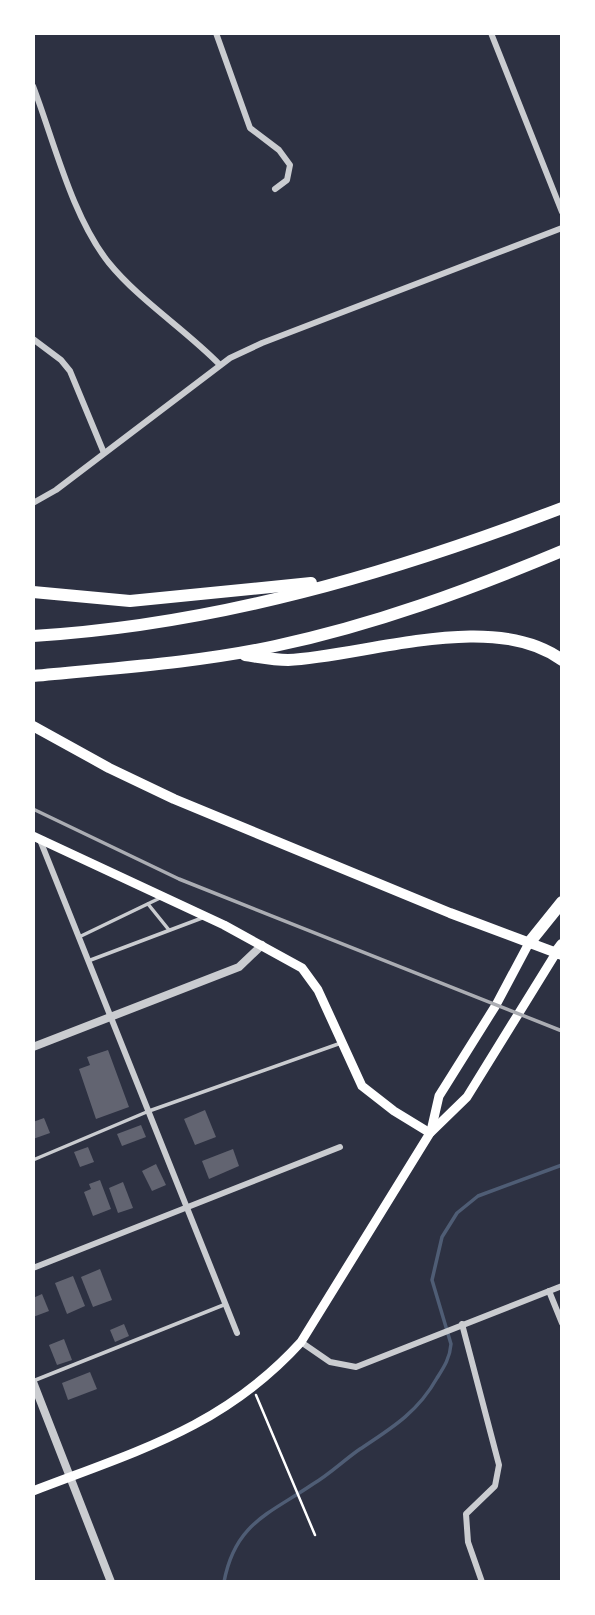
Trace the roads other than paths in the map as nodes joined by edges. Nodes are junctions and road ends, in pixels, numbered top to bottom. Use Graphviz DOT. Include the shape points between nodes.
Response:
graph roads {
  1 [pos="216,33"];
  2 [pos="491,33"];
  3 [pos="33,86"];
  4 [pos="275,189"];
  5 [pos="562,212"];
  6 [pos="562,228"];
  7 [pos="33,339"];
  8 [pos="220,365"];
  9 [pos="104,453"];
  10 [pos="33,503"];
  11 [pos="562,508"];
  12 [pos="562,551"];
  13 [pos="353,579"];
  14 [pos="33,592"];
  15 [pos="36,636"];
  16 [pos="227,653"];
  17 [pos="562,660"];
  18 [pos="33,676"];
  19 [pos="33,726"];
  20 [pos="37,838"];
  21 [pos="162,897"];
  22 [pos="562,902"];
  23 [pos="148,904"];
  24 [pos="204,917"];
  25 [pos="169,930"];
  26 [pos="79,937"];
  27 [pos="528,943"];
  28 [pos="262,945"];
  29 [pos="560,951"];
  30 [pos="88,961"];
  31 [pos="110,1016"];
  32 [pos="341,1043"];
  33 [pos="33,1047"];
  34 [pos="149,1111"];
  35 [pos="430,1133"];
  36 [pos="340,1147"];
  37 [pos="33,1160"];
  38 [pos="187,1207"];
  39 [pos="33,1268"];
  40 [pos="562,1286"];
  41 [pos="549,1291"];
  42 [pos="226,1304"];
  43 [pos="562,1323"];
  44 [pos="460,1325"];
  45 [pos="237,1333"];
  46 [pos="302,1342"];
  47 [pos="33,1382"];
  48 [pos="70,1477"];
  49 [pos="33,1491"];
  50 [pos="111,1582"];
  51 [pos="482,1582"];
  1 -- 4 [label="street" via="250,128 279,150 289,166 287,180"];
  2 -- 5 [label="street"];
  3 -- 8 [label="street" via="99,249 111,266"];
  6 -- 8 [label="street" via="262,343"];
  7 -- 9 [label="street" via="69,371"];
  8 -- 9 [label="street"];
  9 -- 10 [label="street"];
  11 -- 13 [label="highway"];
  12 -- 16 [label="highway" via="489,582 369,622 273,647"];
  13 -- 14 [label="highway" via="130,601"];
  13 -- 15 [label="highway" via="230,610"];
  16 -- 17 [label="highway" via="286,660 471,637 514,641"];
  16 -- 18 [label="highway"];
  19 -- 27 [label="main road" via="174,799"];
  20 -- 21 [label="main road"];
  20 -- 26 [label="street"];
  21 -- 23 [label="lane"];
  21 -- 24 [label="main road"];
  22 -- 27 [label="highway"];
  23 -- 25 [label="lane"];
  23 -- 26 [label="lane"];
  24 -- 25 [label="lane"];
  24 -- 28 [label="main road"];
  25 -- 30 [label="lane"];
  26 -- 30 [label="street"];
  27 -- 29 [label="main road"];
  27 -- 35 [label="main road" via="496,1005 439,1096"];
  28 -- 31 [label="street" via="239,967"];
  28 -- 32 [label="main road" via="310,977"];
  29 -- 35 [label="main road" via="467,1097"];
  30 -- 31 [label="street"];
  31 -- 33 [label="street"];
  31 -- 34 [label="street"];
  32 -- 34 [label="lane"];
  32 -- 35 [label="main road" via="362,1086"];
  34 -- 37 [label="lane"];
  34 -- 38 [label="street"];
  35 -- 46 [label="main road"];
  36 -- 38 [label="street"];
  38 -- 39 [label="street"];
  38 -- 42 [label="street"];
  40 -- 41 [label="street"];
  41 -- 43 [label="street"];
  41 -- 44 [label="street"];
  42 -- 45 [label="street"];
  42 -- 47 [label="lane"];
  44 -- 46 [label="street" via="356,1367 330,1362"];
  44 -- 51 [label="street" via="499,1465 495,1486 466,1514 468,1542"];
  46 -- 48 [label="main road" via="254,1389 181,1433"];
  47 -- 48 [label="street"];
  48 -- 49 [label="main road"];
  48 -- 50 [label="street"];
}
